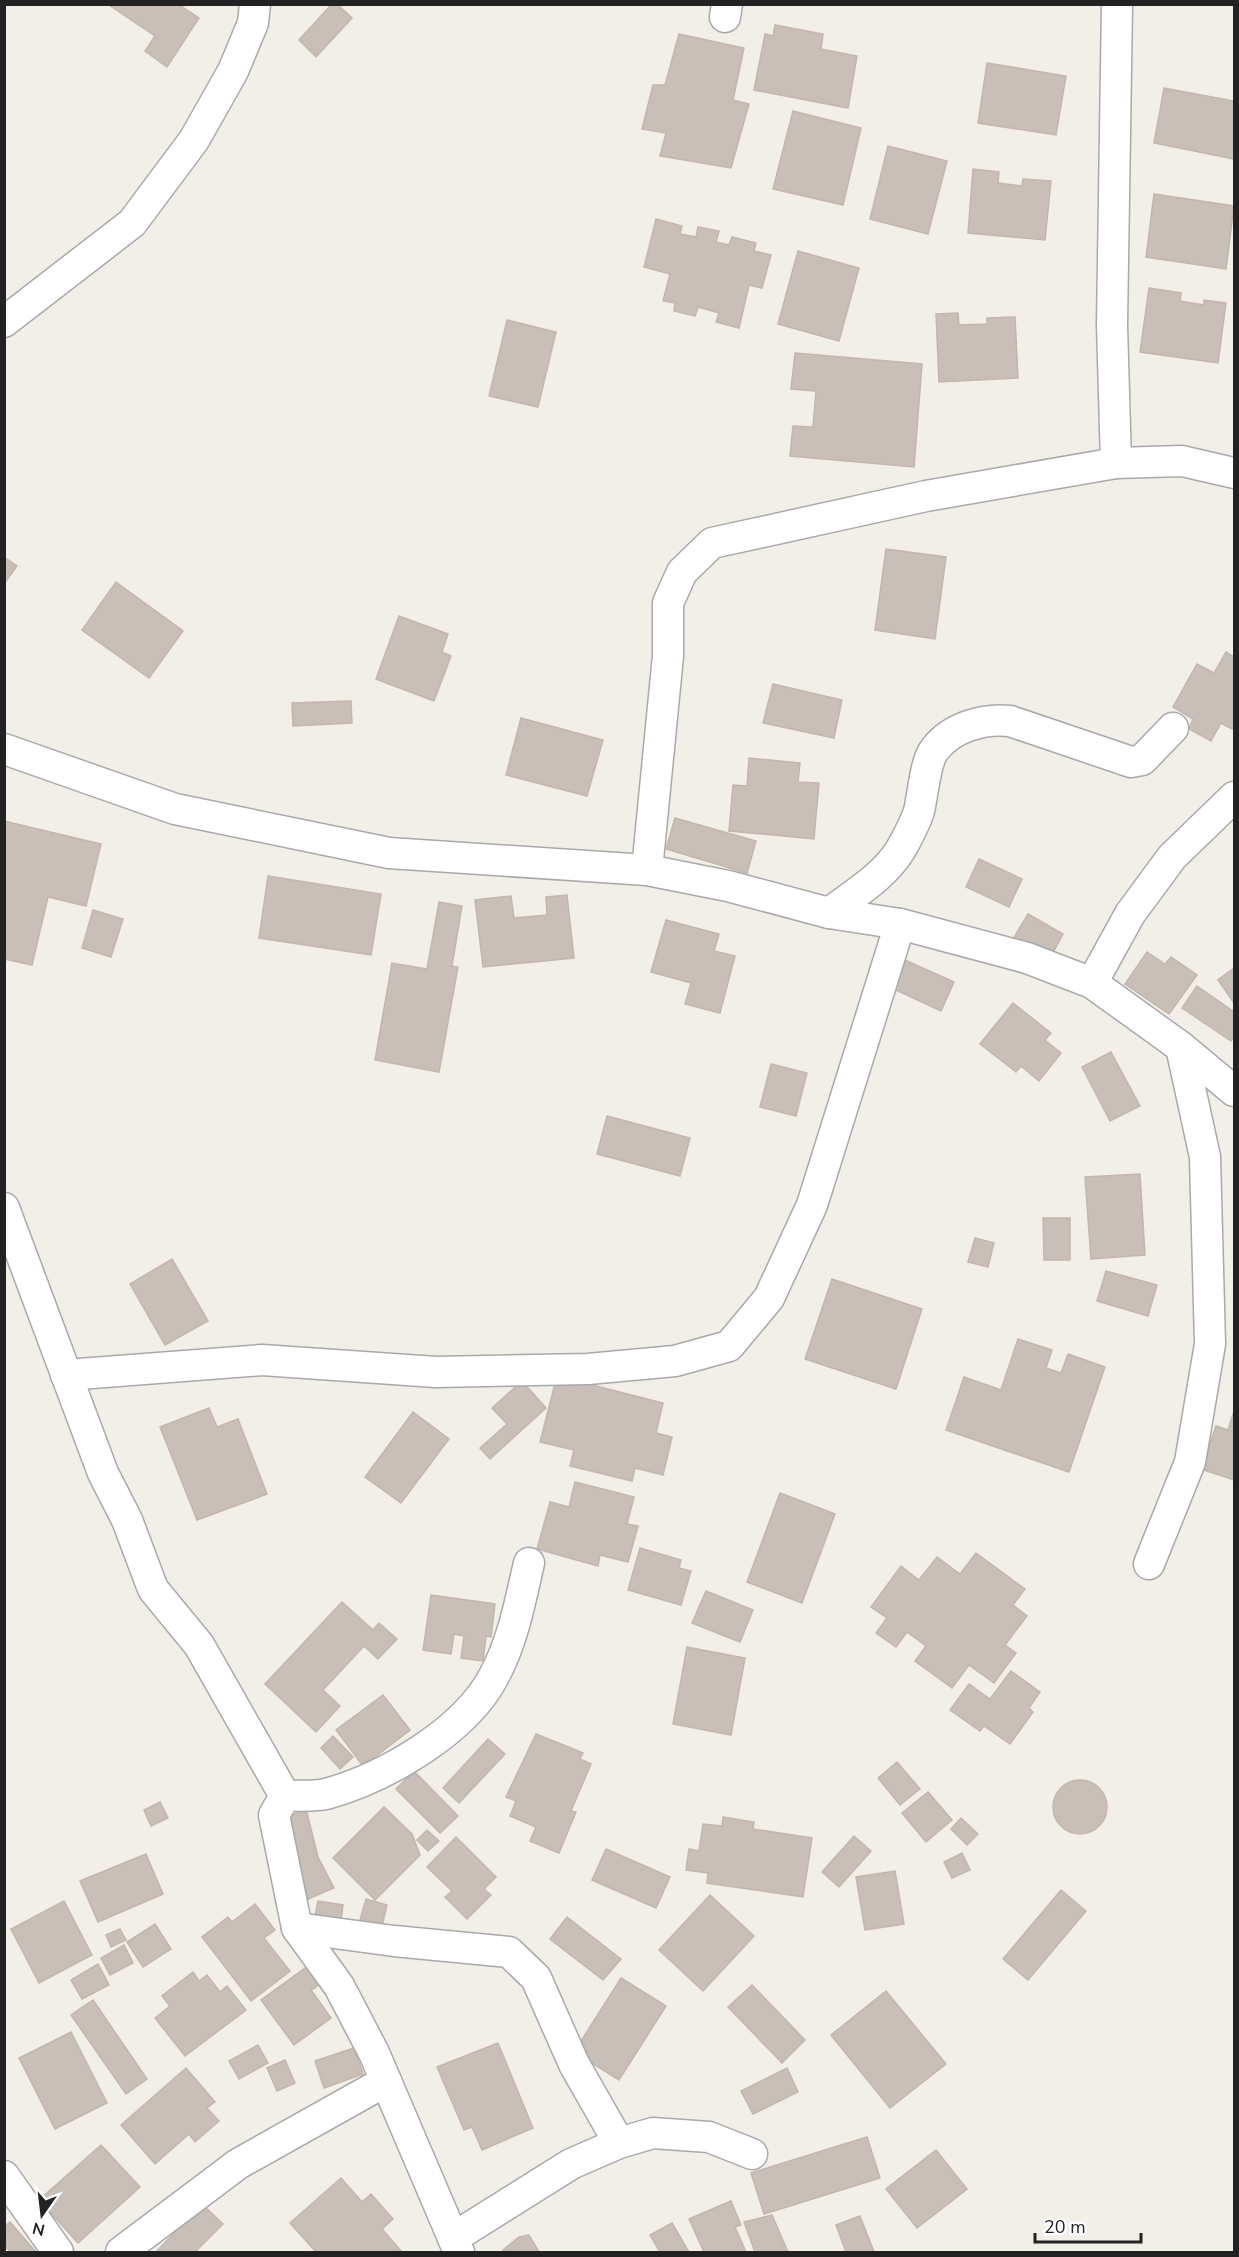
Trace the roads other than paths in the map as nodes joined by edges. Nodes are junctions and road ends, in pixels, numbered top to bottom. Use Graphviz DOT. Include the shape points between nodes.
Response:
graph roads {
  1 [pos="255,4"];
  2 [pos="1117,4"];
  3 [pos="4,322"];
  4 [pos="1116,463"];
  5 [pos="1234,473"];
  6 [pos="1173,728"];
  7 [pos="4,749"];
  8 [pos="1234,797"];
  9 [pos="647,870"];
  10 [pos="829,913"];
  11 [pos="900,924"];
  12 [pos="1092,983"];
  13 [pos="1181,1047"];
  14 [pos="1234,1090"];
  15 [pos="4,1208"];
  16 [pos="1222,1349"];
  17 [pos="66,1375"];
  18 [pos="529,1563"];
  19 [pos="1149,1564"];
  20 [pos="285,1796"];
  21 [pos="297,1928"];
  22 [pos="386,2081"];
  23 [pos="619,2143"];
  24 [pos="752,2154"];
  25 [pos="4,2176"];
  26 [pos="456,2245"];
  27 [pos="58,2253"];
  28 [pos="121,2253"];
  1 -- 3 [label="street" via="253,22 233,71 194,140 132,224"];
  2 -- 4 [label="street" via="1112,325"];
  4 -- 5 [label="street" via="1182,461"];
  4 -- 9 [label="street" via="926,496 712,543 682,572 668,603 668,656"];
  6 -- 10 [label="street" via="1142,760 1131,762 1010,721 976,722 957,732 934,749 918,814 900,850 883,873"];
  7 -- 9 [label="street" via="175,809 389,853"];
  8 -- 12 [label="street" via="1172,857 1130,914"];
  9 -- 10 [label="street" via="728,886"];
  10 -- 11 [label="street"];
  11 -- 12 [label="street" via="1027,958"];
  11 -- 17 [label="street" via="812,1205 769,1298 729,1346 675,1361 588,1369 436,1371 262,1360"];
  12 -- 13 [label="street"];
  13 -- 14 [label="street"];
  13 -- 16 [label="street" via="1205,1156"];
  15 -- 17 [label="street"];
  16 -- 19 [label="street" via="1190,1462"];
  17 -- 20 [label="street" via="153,1589 199,1645"];
  18 -- 20 [label="street" via="513,1631 494,1677 477,1702 440,1736 386,1771 324,1795"];
  20 -- 21 [label="street" via="274,1815"];
  21 -- 22 [label="street" via="339,1986"];
  21 -- 23 [label="street" via="509,1952 536,1978 574,2064"];
  22 -- 26 [label="street"];
  22 -- 28 [label="street" via="238,2164"];
  23 -- 24 [label="street" via="653,2133 709,2138"];
  23 -- 26 [label="street" via="571,2164"];
  25 -- 27 [label="street"];
}
